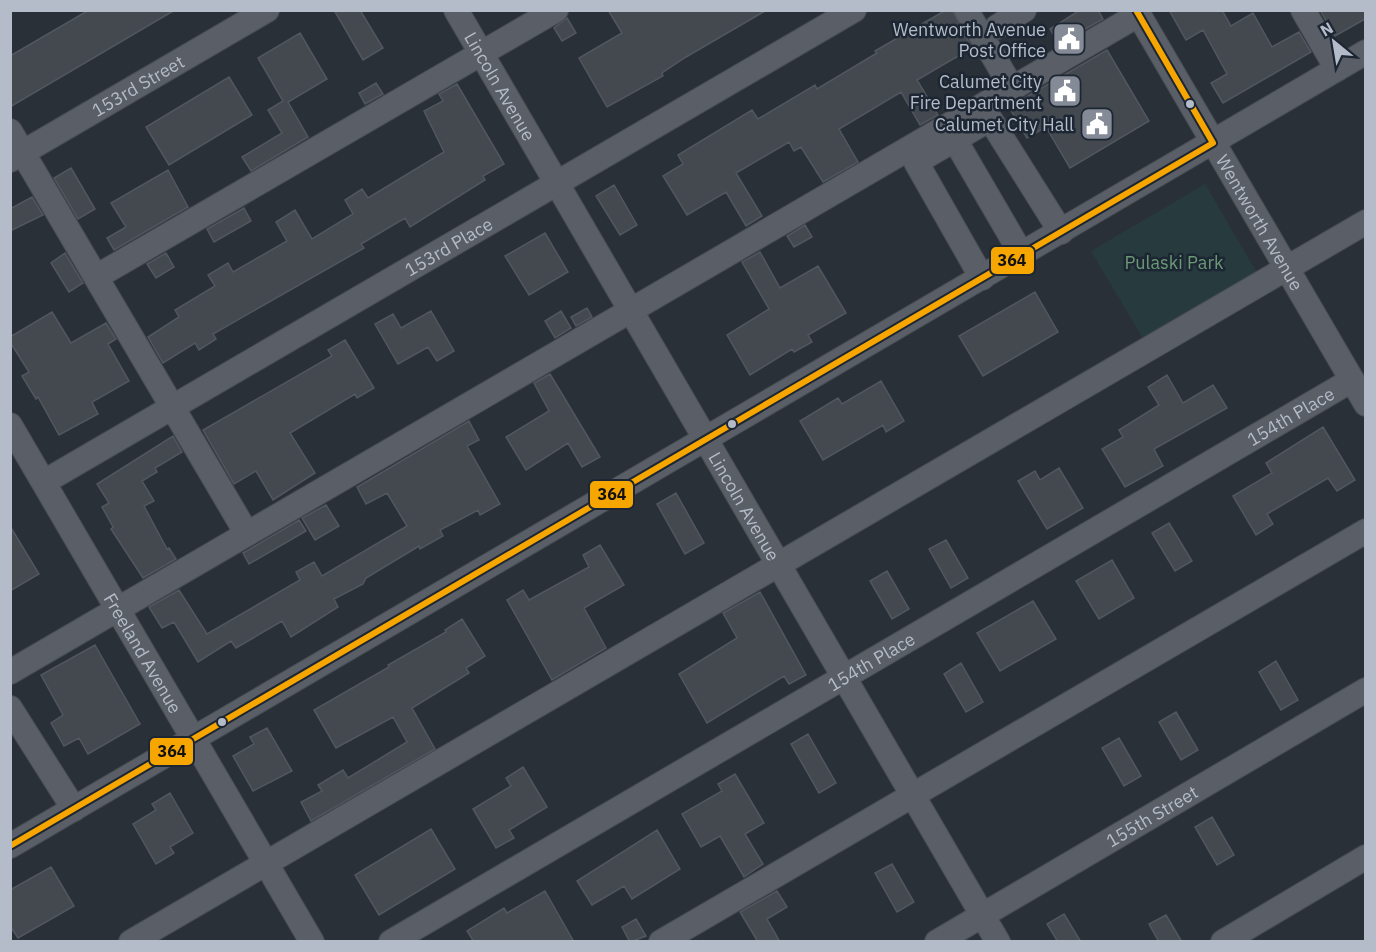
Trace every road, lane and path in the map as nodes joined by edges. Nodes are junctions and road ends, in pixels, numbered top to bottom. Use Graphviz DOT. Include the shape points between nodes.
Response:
graph roads {
  1 [pos="267,10"];
  2 [pos="456,10"];
  3 [pos="556,10"];
  4 [pos="854,10"];
  5 [pos="966,10"];
  6 [pos="1024,10"];
  7 [pos="1303,10"];
  8 [pos="1137,13"];
  9 [pos="997,27"];
  10 [pos="1365,52"];
  11 [pos="481,54"];
  12 [pos="1337,69"];
  13 [pos="1012,88"];
  14 [pos="10,131"];
  15 [pos="955,140"];
  16 [pos="1213,143"];
  17 [pos="17,156"];
  18 [pos="557,184"];
  19 [pos="1365,222"];
  20 [pos="1061,232"];
  21 [pos="1022,255"];
  22 [pos="1286,268"];
  23 [pos="96,277"];
  24 [pos="982,278"];
  25 [pos="631,310"];
  26 [pos="1352,380"];
  27 [pos="1365,404"];
  28 [pos="172,407"];
  29 [pos="10,425"];
  30 [pos="706,440"];
  31 [pos="44,482"];
  32 [pos="1365,531"];
  33 [pos="247,534"];
  34 [pos="779,564"];
  35 [pos="118,609"];
  36 [pos="10,672"];
  37 [pos="844,677"];
  38 [pos="1365,690"];
  39 [pos="10,708"];
  40 [pos="194,739"];
  41 [pos="913,795"];
  42 [pos="74,809"];
  43 [pos="10,846"];
  44 [pos="1365,857"];
  45 [pos="266,863"];
  46 [pos="982,915"];
  47 [pos="131,942"];
  48 [pos="312,942"];
  49 [pos="391,942"];
  50 [pos="661,942"];
  51 [pos="937,942"];
  52 [pos="998,942"];
  53 [pos="1223,942"];
  1 -- 17 [label="street, 153rd Street"];
  2 -- 11 [label="street, Lincoln Avenue"];
  3 -- 11 [label="street"];
  4 -- 18 [label="street, 153rd Place"];
  5 -- 13 [label="street"];
  6 -- 9 [label="street"];
  7 -- 12 [label="street"];
  8 -- 13 [label="street"];
  8 -- 16 [label="street, Wentworth Avenue"];
  10 -- 12 [label="street"];
  11 -- 18 [label="street, Lincoln Avenue"];
  11 -- 23 [label="street"];
  12 -- 16 [label="street"];
  13 -- 25 [label="street"];
  14 -- 17 [label="street"];
  15 -- 20 [label="street" via="990,119"];
  15 -- 21 [label="street"];
  15 -- 24 [label="street" via="916,162"];
  16 -- 20 [label="street"];
  16 -- 22 [label="street, Wentworth Avenue"];
  17 -- 23 [label="street"];
  18 -- 25 [label="street, Lincoln Avenue"];
  18 -- 28 [label="street, 153rd Place"];
  19 -- 22 [label="street"];
  20 -- 21 [label="street"];
  21 -- 24 [label="street"];
  22 -- 26 [label="street, Wentworth Avenue"];
  22 -- 34 [label="street"];
  23 -- 28 [label="street"];
  24 -- 30 [label="street"];
  25 -- 30 [label="street, Lincoln Avenue"];
  25 -- 33 [label="street"];
  26 -- 27 [label="street, Wentworth Avenue"];
  26 -- 37 [label="street, 154th Place"];
  28 -- 31 [label="street, 153rd Place"];
  28 -- 33 [label="street"];
  29 -- 31 [label="street, Freeland Avenue"];
  30 -- 34 [label="street, Lincoln Avenue"];
  30 -- 40 [label="street"];
  31 -- 35 [label="street, Freeland Avenue"];
  32 -- 41 [label="street"];
  33 -- 35 [label="street"];
  34 -- 37 [label="street, Lincoln Avenue"];
  34 -- 45 [label="street"];
  35 -- 36 [label="street"];
  35 -- 40 [label="street, Freeland Avenue"];
  37 -- 41 [label="street, Lincoln Avenue"];
  37 -- 49 [label="street, 154th Place"];
  38 -- 46 [label="street, 155th Street"];
  39 -- 42 [label="street"];
  40 -- 42 [label="street"];
  40 -- 45 [label="street, Freeland Avenue"];
  41 -- 46 [label="street, Lincoln Avenue"];
  41 -- 50 [label="street"];
  42 -- 43 [label="street"];
  44 -- 53 [label="street"];
  45 -- 47 [label="street"];
  45 -- 48 [label="street, Freeland Avenue"];
  46 -- 51 [label="street, 155th Street"];
  46 -- 52 [label="street, Lincoln Avenue"];
}
